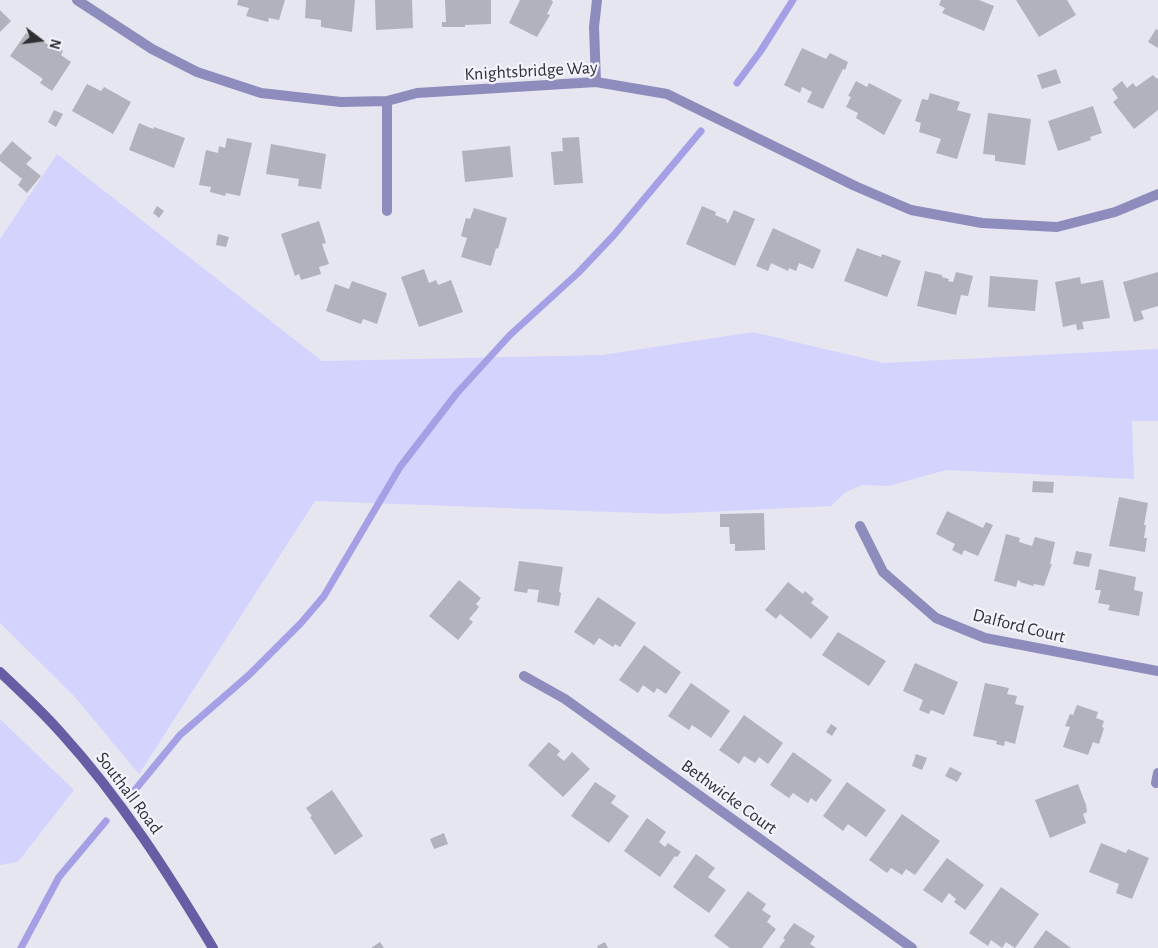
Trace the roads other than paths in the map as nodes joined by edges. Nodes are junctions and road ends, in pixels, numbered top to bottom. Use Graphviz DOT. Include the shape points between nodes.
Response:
graph roads {
  1 [pos="77,0"];
  2 [pos="597,0"];
  3 [pos="596,82"];
  4 [pos="387,101"];
  5 [pos="1158,194"];
  6 [pos="387,210"];
  7 [pos="860,526"];
  8 [pos="1158,671"];
  9 [pos="0,672"];
  10 [pos="524,676"];
  11 [pos="213,948"];
  12 [pos="912,948"];
  1 -- 4 [label="street, Knightsbridge Way" via="152,49 197,72 261,93 341,102"];
  2 -- 3 [label="street" via="594,27"];
  3 -- 4 [label="street, Knightsbridge Way" via="417,93"];
  3 -- 5 [label="street, Knightsbridge Way" via="667,94 911,210 982,223 1057,227 1115,212"];
  4 -- 6 [label="street"];
  7 -- 8 [label="street, Dalford Court" via="883,572 936,618 986,638"];
  9 -- 11 [label="street, Southall Road" via="62,734 102,781 164,867"];
  10 -- 12 [label="street, Bethwicke Court" via="565,699"];
}
